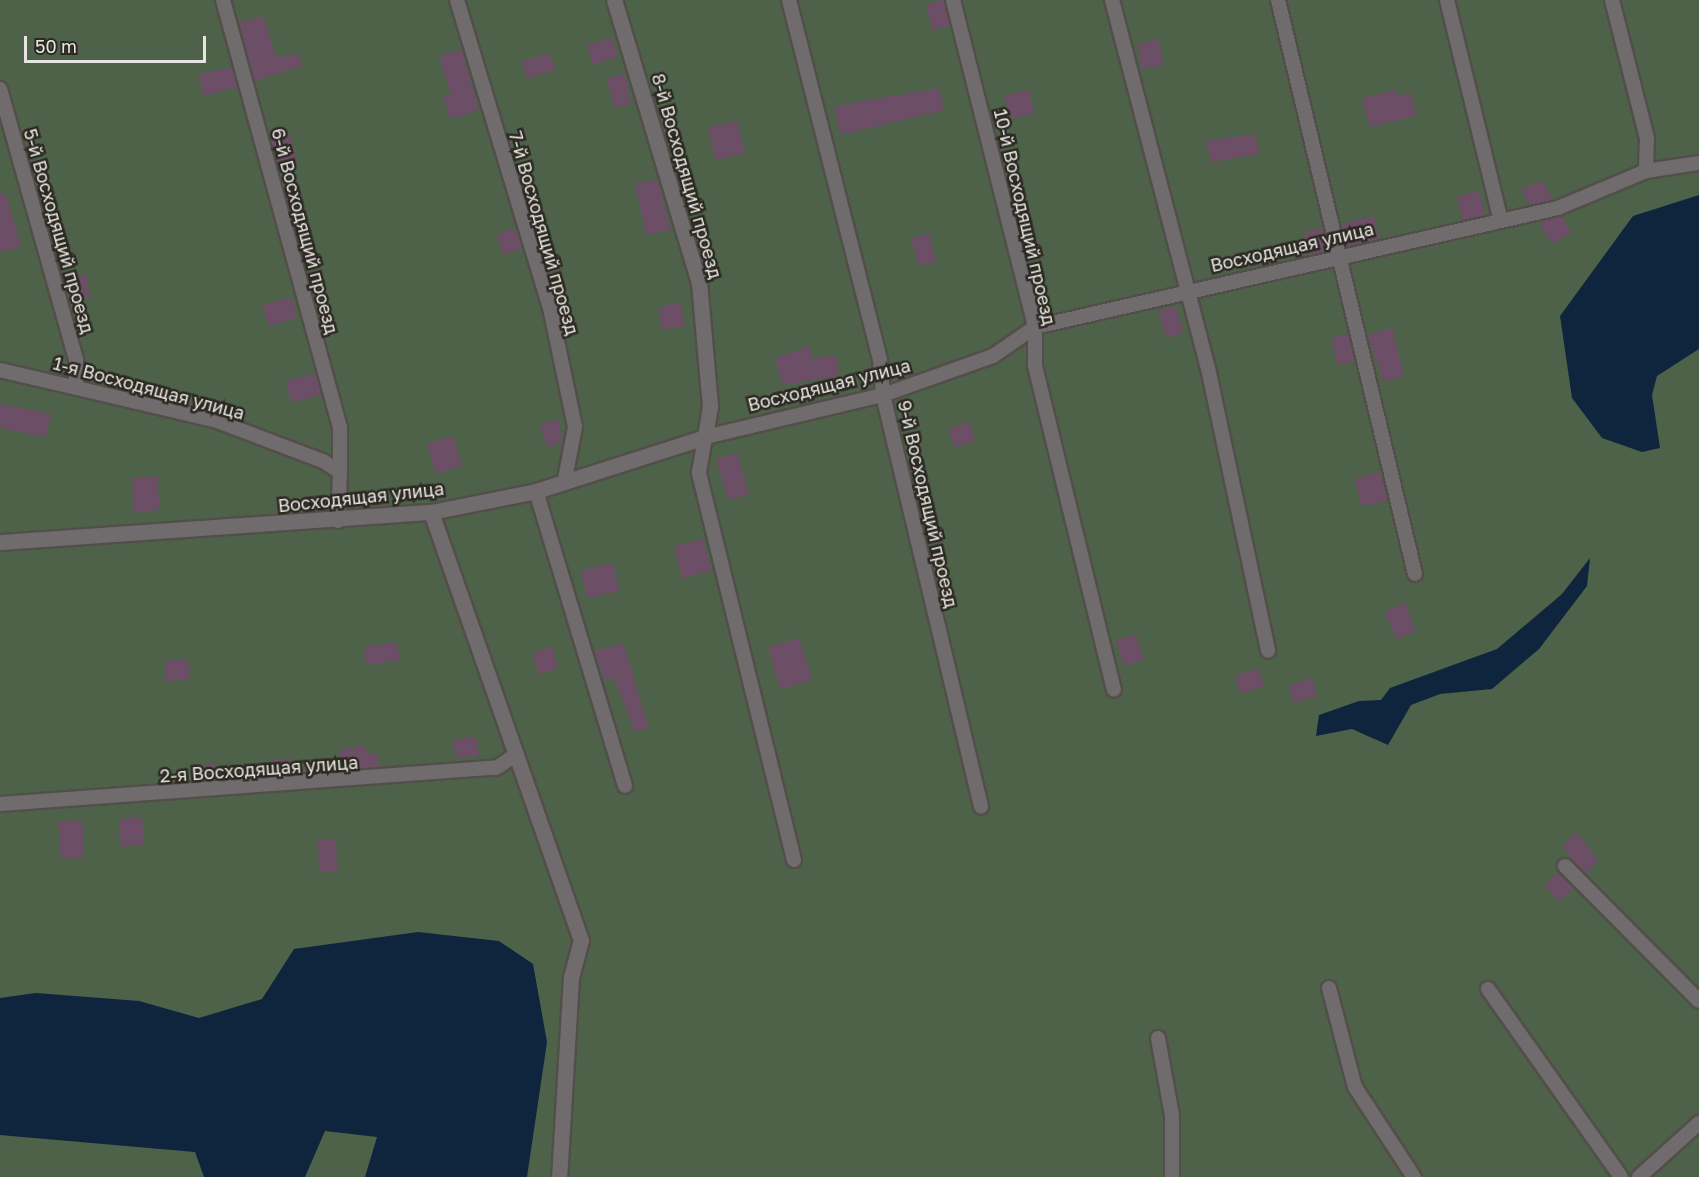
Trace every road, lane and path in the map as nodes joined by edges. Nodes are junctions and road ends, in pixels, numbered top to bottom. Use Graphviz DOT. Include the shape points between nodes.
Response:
graph roads {
  1 [pos="223,0"];
  2 [pos="457,0"];
  3 [pos="614,0"];
  4 [pos="789,0"];
  5 [pos="953,0"];
  6 [pos="1112,0"];
  7 [pos="1278,0"];
  8 [pos="1448,0"];
  9 [pos="1612,0"];
  10 [pos="0,89"];
  11 [pos="1699,163"];
  12 [pos="1646,171"];
  13 [pos="1500,217"];
  14 [pos="1341,255"];
  15 [pos="1186,291"];
  16 [pos="1035,327"];
  17 [pos="0,370"];
  18 [pos="76,385"];
  19 [pos="883,395"];
  20 [pos="705,437"];
  21 [pos="340,472"];
  22 [pos="565,479"];
  23 [pos="536,491"];
  24 [pos="431,512"];
  25 [pos="338,521"];
  26 [pos="0,542"];
  27 [pos="1414,574"];
  28 [pos="1268,651"];
  29 [pos="1114,689"];
  30 [pos="515,755"];
  31 [pos="625,786"];
  32 [pos="0,804"];
  33 [pos="981,807"];
  34 [pos="794,860"];
  35 [pos="1565,866"];
  36 [pos="1329,988"];
  37 [pos="1488,989"];
  38 [pos="1699,1000"];
  39 [pos="1158,1038"];
  40 [pos="1699,1123"];
  41 [pos="559,1177"];
  42 [pos="1172,1177"];
  43 [pos="1414,1177"];
  44 [pos="1621,1177"];
  45 [pos="1639,1177"];
  1 -- 21 [label="lane, 6-й Восходящий проезд" via="340,428"];
  2 -- 22 [label="lane, 7-й Восходящий проезд" via="551,312 575,427"];
  3 -- 20 [label="street, 8-й Восходящий проезд" via="699,283 710,406"];
  4 -- 19 [label="lane, 9-й Восходящий проезд" via="880,360"];
  5 -- 16 [label="lane, 10-й Восходящий проезд"];
  6 -- 15 [label="lane"];
  7 -- 14 [label="lane"];
  8 -- 13 [label="lane"];
  9 -- 12 [label="lane" via="1647,138"];
  10 -- 18 [label="lane, 5-й Восходящий проезд" via="76,359"];
  11 -- 12 [label="lane, Восходящая улица"];
  12 -- 13 [label="lane, Восходящая улица" via="1558,208"];
  13 -- 14 [label="lane, Восходящая улица"];
  14 -- 15 [label="lane, Восходящая улица"];
  14 -- 27 [label="lane"];
  15 -- 16 [label="lane, Восходящая улица"];
  15 -- 28 [label="lane" via="1208,368"];
  16 -- 19 [label="lane, Восходящая улица" via="993,356"];
  16 -- 29 [label="lane, 10-й Восходящий проезд" via="1035,366"];
  17 -- 18 [label="lane, 1-я Восходящая улица"];
  18 -- 21 [label="lane, 1-я Восходящая улица" via="217,421"];
  19 -- 20 [label="lane, Восходящая улица"];
  19 -- 33 [label="lane, 9-й Восходящий проезд"];
  20 -- 22 [label="street, Восходящая улица"];
  20 -- 34 [label="lane" via="699,472"];
  21 -- 25 [label="lane"];
  22 -- 23 [label="street, Восходящая улица"];
  23 -- 24 [label="street, Восходящая улица"];
  23 -- 31 [label="lane"];
  24 -- 25 [label="street, Восходящая улица"];
  24 -- 30 [label="street"];
  25 -- 26 [label="street, Восходящая улица"];
  30 -- 32 [label="lane, 2-я Восходящая улица" via="496,768"];
  30 -- 41 [label="street" via="581,940 571,977"];
  35 -- 38 [label="lane"];
  36 -- 43 [label="lane" via="1355,1088"];
  37 -- 44 [label="lane"];
  39 -- 42 [label="lane" via="1172,1116"];
  40 -- 45 [label="lane"];
}
